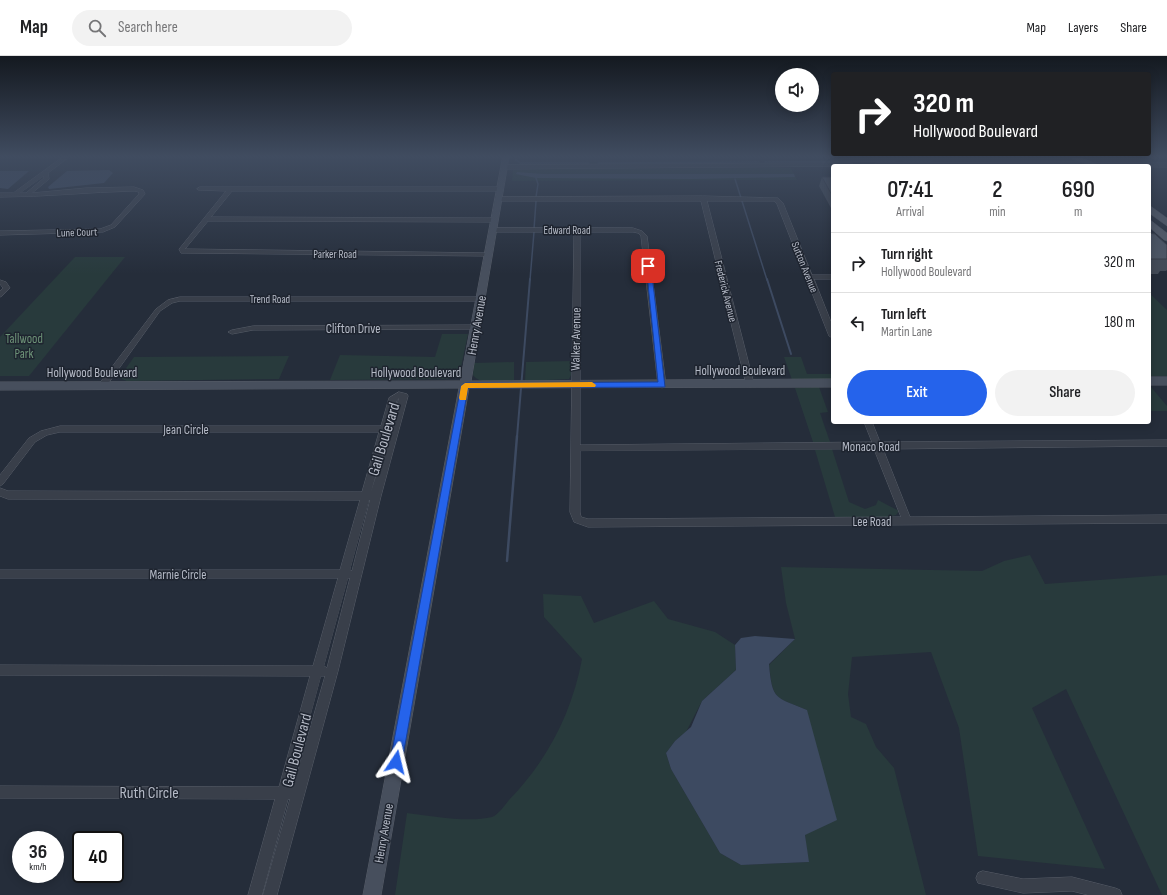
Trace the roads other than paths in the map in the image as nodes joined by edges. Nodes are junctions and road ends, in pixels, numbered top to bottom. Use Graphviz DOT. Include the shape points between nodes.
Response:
graph roads {
  1 [pos="140,196"];
  2 [pos="224,196"];
  3 [pos="703,198"];
  4 [pos="499,199"];
  5 [pos="1151,210"];
  6 [pos="206,219"];
  7 [pos="495,220"];
  8 [pos="1151,223"];
  9 [pos="1167,223"];
  10 [pos="1167,227"];
  11 [pos="493,230"];
  12 [pos="576,230"];
  13 [pos="1167,230"];
  14 [pos="0,233"];
  15 [pos="1167,238"];
  16 [pos="488,254"];
  17 [pos="809,277"];
  18 [pos="831,277"];
  19 [pos="0,282"];
  20 [pos="0,295"];
  21 [pos="480,299"];
  22 [pos="831,326"];
  23 [pos="475,327"];
  24 [pos="232,332"];
  25 [pos="1151,381"];
  26 [pos="1167,381"];
  27 [pos="831,383"];
  28 [pos="575,384"];
  29 [pos="750,384"];
  30 [pos="662,385"];
  31 [pos="0,386"];
  32 [pos="102,386"];
  33 [pos="465,386"];
  34 [pos="869,424"];
  35 [pos="389,429"];
  36 [pos="1167,443"];
  37 [pos="877,446"];
  38 [pos="575,448"];
  39 [pos="0,482"];
  40 [pos="0,492"];
  41 [pos="371,496"];
  42 [pos="577,519"];
  43 [pos="1167,519"];
  44 [pos="908,521"];
  45 [pos="0,574"];
  46 [pos="345,574"];
  47 [pos="357,574"];
  48 [pos="0,670"];
  49 [pos="318,671"];
  50 [pos="332,671"];
  51 [pos="0,792"];
  52 [pos="284,793"];
  53 [pos="298,793"];
  54 [pos="983,878"];
  55 [pos="255,895"];
  56 [pos="270,895"];
  57 [pos="372,895"];
  58 [pos="1115,895"];
  1 -- 14 [label="street, Lune Court" via="113,226 102,231"];
  2 -- 6 [label="street"];
  3 -- 4 [label="street"];
  3 -- 17 [label="street, Sutton Avenue" via="776,199"];
  3 -- 29 [label="street, Frederick Avenue"];
  4 -- 7 [label="street, Henry Avenue"];
  5 -- 9 [label="main road"];
  6 -- 7 [label="street"];
  6 -- 16 [label="street, Parker Road" via="182,249 183,252"];
  7 -- 11 [label="street, Henry Avenue"];
  8 -- 10 [label="main road"];
  8 -- 13 [label="main road"];
  8 -- 15 [label="main road"];
  11 -- 12 [label="street, Edward Road"];
  11 -- 16 [label="street, Henry Avenue"];
  12 -- 28 [label="street, Walker Avenue"];
  12 -- 30 [label="street, Edward Road" via="633,230 644,236"];
  16 -- 21 [label="street, Henry Avenue"];
  17 -- 18 [label="street"];
  17 -- 22 [label="street, Sutton Avenue"];
  19 -- 20 [label="street" via="7,288"];
  21 -- 23 [label="street, Henry Avenue"];
  21 -- 32 [label="street, Trend Road" via="170,301 158,310"];
  23 -- 24 [label="street, Clifton Drive" via="253,328"];
  23 -- 33 [label="street, Henry Avenue"];
  25 -- 26 [label="street"];
  27 -- 29 [label="street, Hollywood Boulevard"];
  28 -- 30 [label="street, Hollywood Boulevard"];
  28 -- 33 [label="street, Hollywood Boulevard"];
  28 -- 38 [label="street, Walker Avenue"];
  29 -- 30 [label="street, Hollywood Boulevard"];
  31 -- 32 [label="street, Hollywood Boulevard"];
  32 -- 33 [label="street, Hollywood Boulevard"];
  33 -- 57 [label="street, Henry Avenue"];
  34 -- 37 [label="street"];
  35 -- 39 [label="street, Jean Circle" via="60,429 44,433 32,440"];
  35 -- 41 [label="street, Gail Boulevard"];
  36 -- 37 [label="street, Monaco Road"];
  37 -- 38 [label="street, Monaco Road"];
  37 -- 44 [label="street"];
  38 -- 42 [label="street, Walker Avenue"];
  40 -- 41 [label="street" via="8,495"];
  41 -- 46 [label="street, Gail Boulevard"];
  41 -- 47 [label="street, Gail Boulevard"];
  42 -- 44 [label="street, Lee Road" via="588,524"];
  43 -- 44 [label="street, Lee Road"];
  45 -- 46 [label="street, Marnie Circle"];
  46 -- 47 [label="street, Marnie Circle"];
  46 -- 49 [label="street, Gail Boulevard"];
  47 -- 50 [label="street, Gail Boulevard"];
  48 -- 49 [label="street"];
  49 -- 50 [label="street"];
  49 -- 52 [label="street, Gail Boulevard"];
  50 -- 53 [label="street, Gail Boulevard"];
  51 -- 52 [label="street, Ruth Circle"];
  52 -- 53 [label="street, Ruth Circle"];
  52 -- 55 [label="street, Gail Boulevard"];
  53 -- 56 [label="street, Gail Boulevard"];
  54 -- 58 [label="street" via="1023,886 1072,884"];
}
